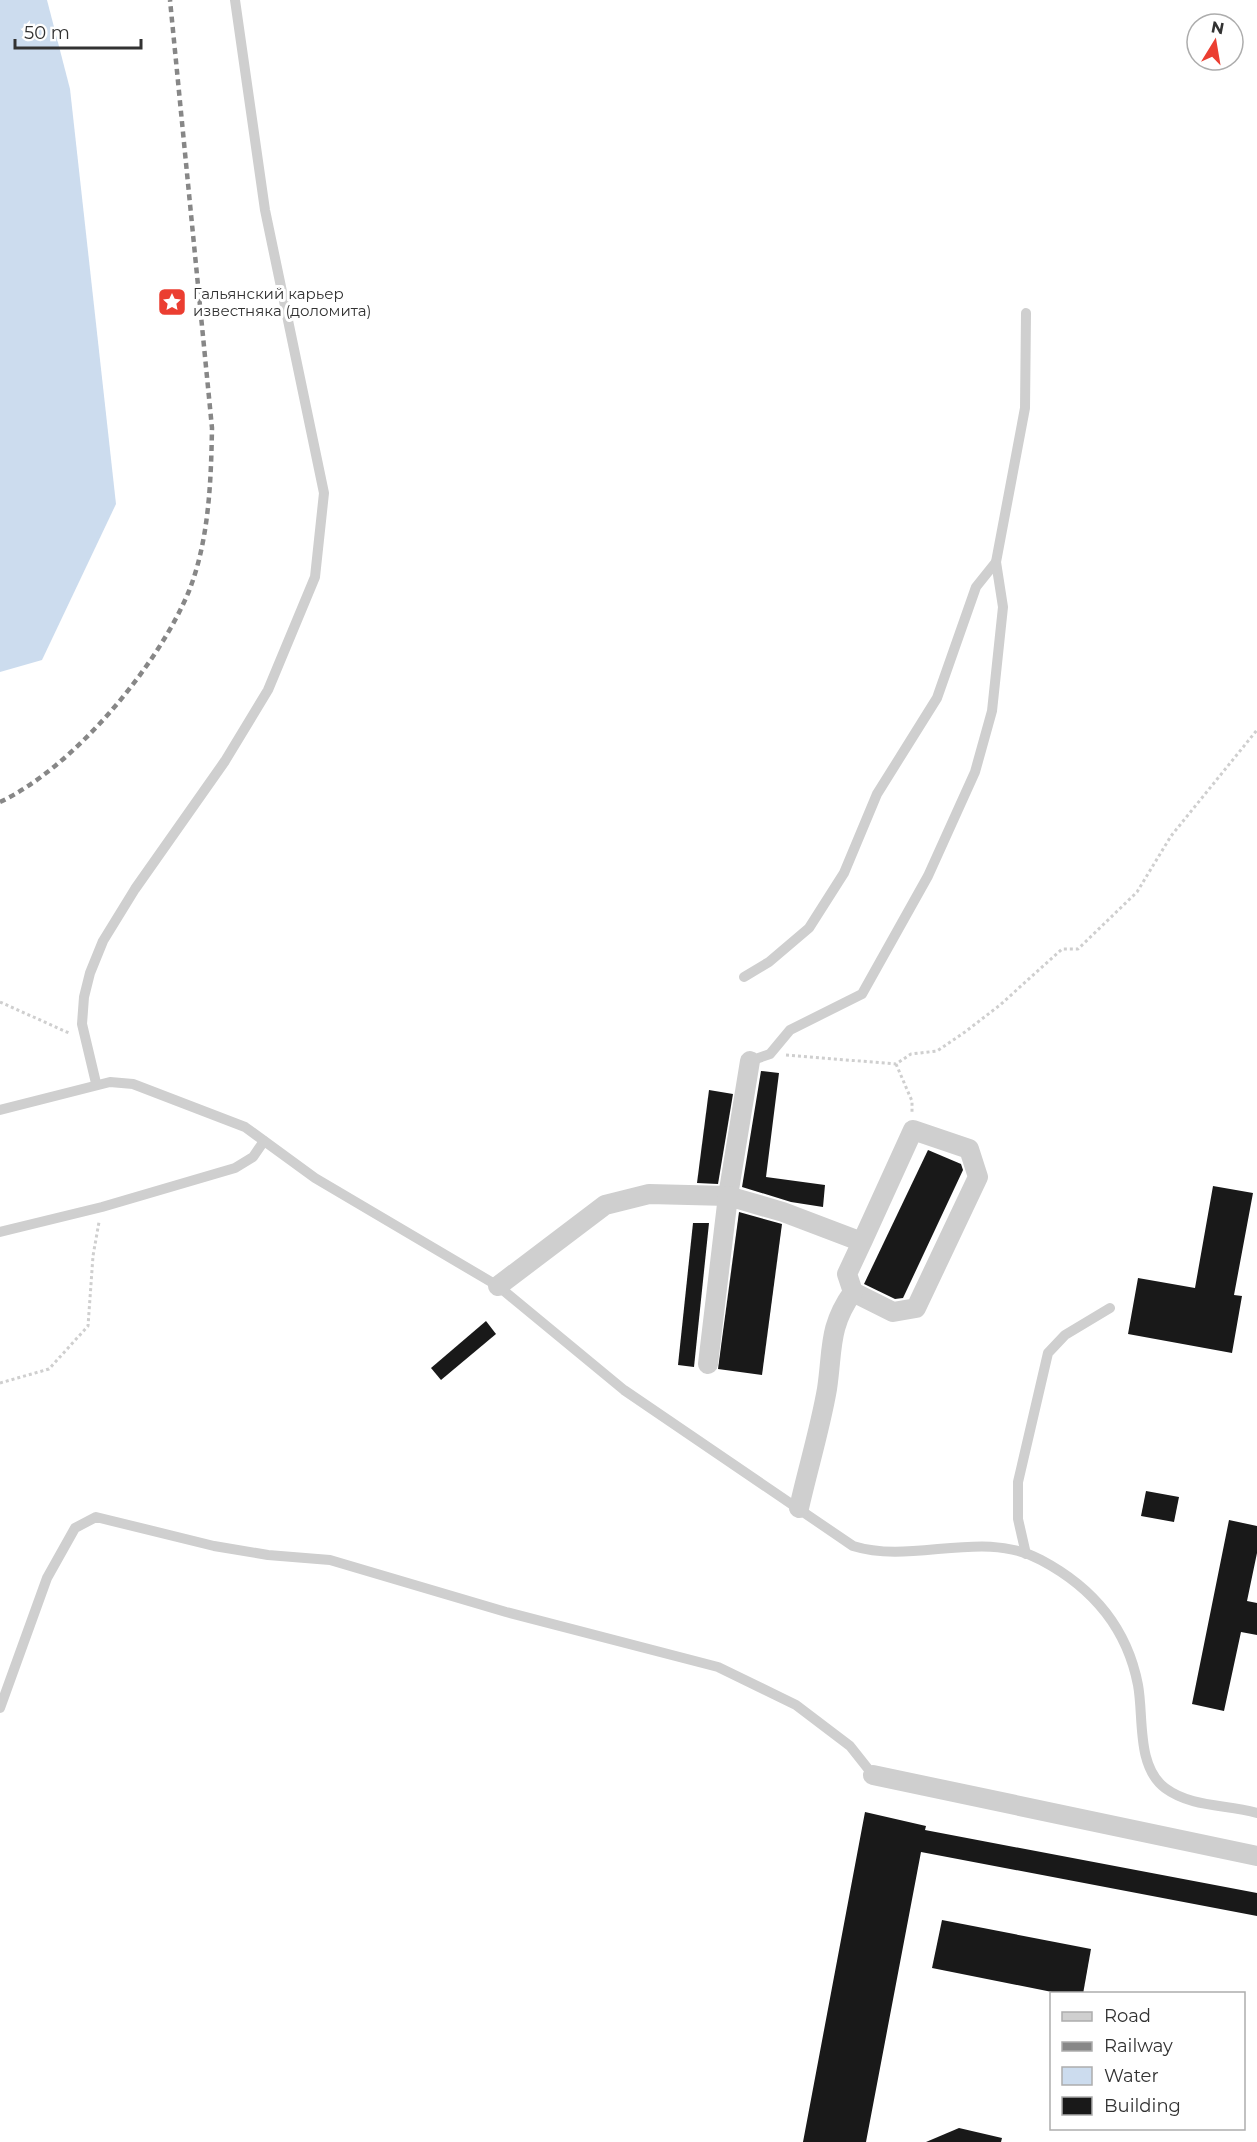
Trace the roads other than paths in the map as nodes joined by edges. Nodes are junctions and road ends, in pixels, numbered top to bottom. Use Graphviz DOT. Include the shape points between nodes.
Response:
graph roads {
  1 [pos="236,0"];
  2 [pos="1026,313"];
  3 [pos="996,562"];
  4 [pos="744,977"];
  5 [pos="750,1061"];
  6 [pos="96,1083"];
  7 [pos="0,1110"];
  8 [pos="264,1141"];
  9 [pos="728,1196"];
  10 [pos="0,1232"];
  11 [pos="862,1242"];
  12 [pos="498,1286"];
  13 [pos="853,1292"];
  14 [pos="1110,1308"];
  15 [pos="708,1364"];
  16 [pos="799,1508"];
  17 [pos="1026,1554"];
  18 [pos="0,1708"];
  19 [pos="873,1775"];
  20 [pos="1257,1813"];
  21 [pos="1257,1856"];
  1 -- 6 [label="lane" via="265,210 324,493 315,577 268,690 225,761 103,941 84,997 84,1040"];
  2 -- 3 [label="lane" via="1025,408"];
  3 -- 4 [label="lane" via="976,587 937,698 877,795 844,873 809,928 769,962"];
  3 -- 5 [label="lane" via="1003,607 992,711 975,772 928,876 862,994 790,1030 771,1054"];
  5 -- 9 [label="street"];
  6 -- 7 [label="lane"];
  6 -- 8 [label="lane" via="133,1084 245,1127"];
  8 -- 10 [label="lane" via="253,1157 235,1168"];
  8 -- 12 [label="lane" via="335,1191"];
  9 -- 11 [label="street"];
  9 -- 12 [label="street" via="649,1194 605,1205"];
  9 -- 15 [label="street"];
  11 -- 13 [label="street" via="847,1274"];
  11 -- 13 [label="street" via="913,1130 969,1149 978,1177 916,1308 893,1312"];
  12 -- 16 [label="lane" via="624,1390"];
  13 -- 16 [label="street" via="832,1332 826,1389"];
  14 -- 17 [label="lane" via="1065,1335 1048,1353 1018,1482 1018,1520"];
  16 -- 17 [label="lane" via="853,1546 874,1553 959,1547 1008,1549"];
  17 -- 20 [label="lane" via="1083,1587 1115,1625 1134,1669 1147,1763 1154,1776 1165,1788 1199,1803"];
  18 -- 19 [label="lane" via="47,1578 75,1528 96,1517 214,1546 330,1560 495,1609 718,1667 796,1705 850,1746"];
  19 -- 21 [label="street"];
}
